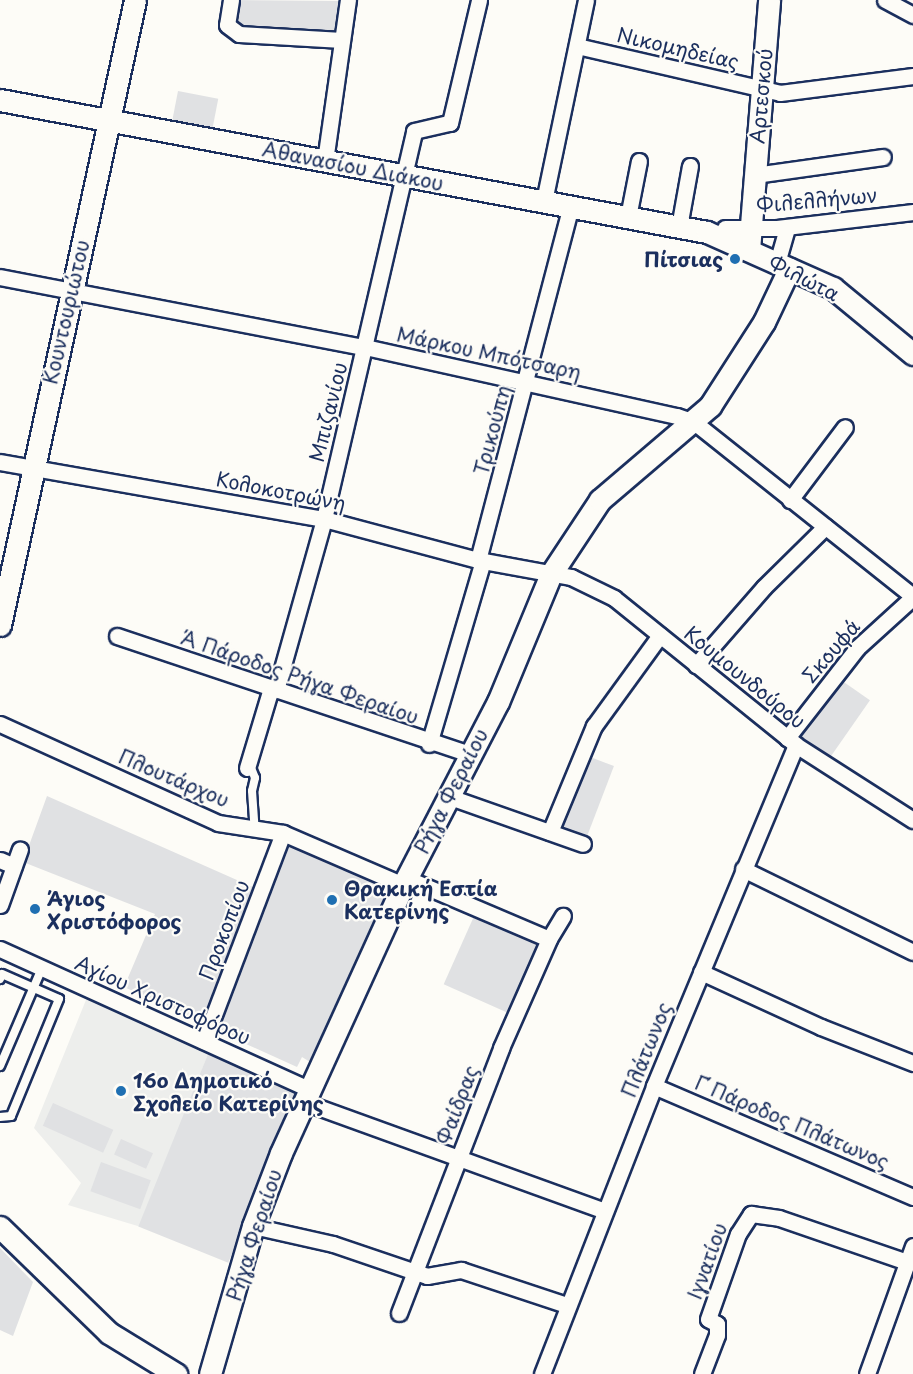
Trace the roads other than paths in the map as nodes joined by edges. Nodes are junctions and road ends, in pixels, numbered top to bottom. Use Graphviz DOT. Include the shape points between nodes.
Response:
graph roads {
  1 [pos="135,0"];
  2 [pos="231,0"];
  3 [pos="348,0"];
  4 [pos="479,0"];
  5 [pos="586,0"];
  6 [pos="769,0"];
  7 [pos="885,0"];
  8 [pos="913,15"];
  9 [pos="342,40"];
  10 [pos="577,46"];
  11 [pos="913,76"];
  12 [pos="762,89"];
  13 [pos="0,100"];
  14 [pos="110,120"];
  15 [pos="883,157"];
  16 [pos="325,161"];
  17 [pos="639,161"];
  18 [pos="690,166"];
  19 [pos="406,176"];
  20 [pos="754,184"];
  21 [pos="544,201"];
  22 [pos="571,207"];
  23 [pos="913,212"];
  24 [pos="628,217"];
  25 [pos="679,227"];
  26 [pos="787,227"];
  27 [pos="756,228"];
  28 [pos="716,230"];
  29 [pos="749,250"];
  30 [pos="783,266"];
  31 [pos="0,277"];
  32 [pos="71,292"];
  33 [pos="365,347"];
  34 [pos="913,354"];
  35 [pos="527,382"];
  36 [pos="694,422"];
  37 [pos="845,427"];
  38 [pos="0,462"];
  39 [pos="31,468"];
  40 [pos="790,500"];
  41 [pos="324,519"];
  42 [pos="825,527"];
  43 [pos="480,560"];
  44 [pos="551,574"];
  45 [pos="911,592"];
  46 [pos="0,625"];
  47 [pos="660,635"];
  48 [pos="117,636"];
  49 [pos="696,665"];
  50 [pos="273,689"];
  51 [pos="0,724"];
  52 [pos="792,741"];
  53 [pos="429,744"];
  54 [pos="470,754"];
  55 [pos="248,766"];
  56 [pos="447,796"];
  57 [pos="913,820"];
  58 [pos="255,830"];
  59 [pos="550,832"];
  60 [pos="283,833"];
  61 [pos="583,844"];
  62 [pos="20,849"];
  63 [pos="7,863"];
  64 [pos="743,869"];
  65 [pos="404,882"];
  66 [pos="0,904"];
  67 [pos="563,916"];
  68 [pos="549,939"];
  69 [pos="0,949"];
  70 [pos="913,952"];
  71 [pos="42,968"];
  72 [pos="700,972"];
  73 [pos="0,979"];
  74 [pos="33,988"];
  75 [pos="204,1041"];
  76 [pos="913,1063"];
  77 [pos="0,1066"];
  78 [pos="654,1086"];
  79 [pos="307,1095"];
  80 [pos="1,1116"];
  81 [pos="460,1156"];
  82 [pos="913,1197"];
  83 [pos="604,1211"];
  84 [pos="253,1226"];
  85 [pos="0,1227"];
  86 [pos="913,1246"];
  87 [pos="907,1271"];
  88 [pos="416,1272"];
  89 [pos="567,1305"];
  90 [pos="399,1313"];
  91 [pos="176,1374"];
  92 [pos="210,1374"];
  93 [pos="542,1374"];
  94 [pos="702,1374"];
  95 [pos="867,1374"];
  1 -- 14 [label="street, Κουντουριώτου"];
  2 -- 9 [label="street" via="227,25 239,34"];
  3 -- 9 [label="street"];
  4 -- 19 [label="street, Μπιζανίου" via="450,123 414,131"];
  5 -- 10 [label="street"];
  6 -- 12 [label="street, Αρτεσκού"];
  7 -- 8 [label="street"];
  9 -- 16 [label="street"];
  10 -- 12 [label="street, Νικομηδείας"];
  10 -- 21 [label="street"];
  11 -- 12 [label="street, Νικομηδείας" via="780,93"];
  12 -- 20 [label="street, Αρτεσκού"];
  13 -- 14 [label="street, Αθανασίου Διάκου"];
  14 -- 16 [label="street, Αθανασίου Διάκου"];
  14 -- 32 [label="street, Κουντουριώτου"];
  15 -- 20 [label="street"];
  16 -- 19 [label="street, Αθανασίου Διάκου"];
  17 -- 24 [label="street"];
  18 -- 25 [label="street"];
  19 -- 21 [label="street, Αθανασίου Διάκου"];
  19 -- 33 [label="street, Μπιζανίου"];
  20 -- 27 [label="street, Αρτεσκού"];
  21 -- 22 [label="street, Αθανασίου Διάκου"];
  22 -- 24 [label="street, Αθανασίου Διάκου"];
  22 -- 35 [label="street, Τρικούπη"];
  23 -- 26 [label="street, Φιλελλήνων"];
  24 -- 25 [label="street, Αθανασίου Διάκου"];
  25 -- 28 [label="street, Αθανασίου Διάκου"];
  26 -- 27 [label="street, Φιλελλήνων"];
  26 -- 30 [label="street"];
  27 -- 28 [label="street, Φιλελλήνων"];
  27 -- 29 [label="street, Αρτεσκού"];
  27 -- 30 [label="street, Αρτεσκού"];
  28 -- 29 [label="street, Αθανασίου Διάκου"];
  29 -- 30 [label="street, Φιλώτα"];
  30 -- 34 [label="street, Φιλώτα" via="832,288"];
  30 -- 36 [label="street, Ρήγα Φεραίου" via="764,322 710,406"];
  31 -- 32 [label="street, Μάρκου Μπότσαρη"];
  32 -- 33 [label="street, Μάρκου Μπότσαρη"];
  32 -- 39 [label="street, Κουντουριώτου"];
  33 -- 35 [label="street, Μάρκου Μπότσαρη"];
  33 -- 41 [label="street, Μπιζανίου"];
  35 -- 36 [label="street, Μάρκου Μπότσαρη"];
  35 -- 43 [label="street, Τρικούπη"];
  36 -- 40 [label="street, Μάρκου Μπότσαρη"];
  36 -- 44 [label="street, Ρήγα Φεραίου" via="600,500"];
  37 -- 40 [label="street"];
  38 -- 39 [label="street, Κολοκοτρώνη"];
  39 -- 41 [label="street, Κολοκοτρώνη"];
  39 -- 46 [label="street, Κουντουριώτου"];
  40 -- 42 [label="street, Μάρκου Μπότσαρη"];
  41 -- 43 [label="street, Κολοκοτρώνη"];
  41 -- 50 [label="street, Μπιζανίου"];
  42 -- 45 [label="street, Μάρκου Μπότσαρη"];
  42 -- 49 [label="street" via="764,587"];
  43 -- 44 [label="street, Κολοκοτρώνη"];
  43 -- 53 [label="street, Τρικούπη"];
  44 -- 47 [label="street, Κουμουνδούρου" via="594,586"];
  44 -- 54 [label="street, Ρήγα Φεραίου" via="498,702"];
  45 -- 52 [label="street, Σκουφά" via="857,648"];
  47 -- 49 [label="street, Κουμουνδούρου"];
  47 -- 59 [label="street" via="594,726"];
  48 -- 50 [label="street, Α΄ Πάροδος Ρήγα Φεραίου"];
  49 -- 52 [label="street, Κουμουνδούρου"];
  50 -- 53 [label="street, Α΄ Πάροδος Ρήγα Φεραίου"];
  50 -- 55 [label="street, Μπιζανίου"];
  51 -- 58 [label="street, Πλουτάρχου" via="218,822"];
  52 -- 57 [label="street, Κουμουνδούρου"];
  52 -- 64 [label="street, Πλάτωνος"];
  53 -- 54 [label="street, Α΄ Πάροδος Ρήγα Φεραίου"];
  54 -- 56 [label="street, Ρήγα Φεραίου"];
  55 -- 58 [label="lane" via="255,778"];
  56 -- 59 [label="street"];
  56 -- 65 [label="street, Ρήγα Φεραίου"];
  58 -- 60 [label="street, Πλουτάρχου"];
  59 -- 61 [label="street"];
  60 -- 65 [label="street, Πλουτάρχου"];
  60 -- 75 [label="street, Προκοπίου"];
  62 -- 63 [label="street"];
  63 -- 66 [label="street"];
  64 -- 70 [label="street"];
  64 -- 72 [label="street, Πλάτωνος"];
  65 -- 68 [label="street, Πλουτάρχου"];
  65 -- 79 [label="street, Ρήγα Φεραίου"];
  67 -- 68 [label="street, Φαίδρας"];
  68 -- 81 [label="street, Φαίδρας"];
  69 -- 71 [label="street, Αγίου Χριστοφόρου"];
  71 -- 74 [label="lane"];
  71 -- 75 [label="street, Αγίου Χριστοφόρου"];
  72 -- 76 [label="street" via="821,1027"];
  72 -- 78 [label="street, Πλάτωνος"];
  73 -- 74 [label="lane" via="2,974"];
  74 -- 77 [label="lane"];
  74 -- 80 [label="lane" via="58,999 11,1116"];
  75 -- 79 [label="street, Αγίου Χριστοφόρου"];
  78 -- 82 [label="street, Γ΄ Πάροδος Πλάτωνος"];
  78 -- 83 [label="street, Πλάτωνος"];
  79 -- 81 [label="street, Αγίου Χριστοφόρου" via="400,1139"];
  79 -- 84 [label="street, Ρήγα Φεραίου"];
  81 -- 83 [label="street, Αγίου Χριστοφόρου"];
  81 -- 88 [label="street, Φαίδρας"];
  83 -- 89 [label="street, Πλάτωνος"];
  84 -- 88 [label="street" via="333,1244"];
  84 -- 92 [label="street, Ρήγα Φεραίου"];
  85 -- 91 [label="street" via="109,1333"];
  86 -- 87 [label="street"];
  87 -- 94 [label="street, Ιγνατίου" via="779,1218 751,1214 738,1234 708,1319 718,1329"];
  87 -- 95 [label="street"];
  88 -- 89 [label="street" via="427,1276 461,1270"];
  88 -- 90 [label="street, Φαίδρας"];
  89 -- 93 [label="street, Πλάτωνος"];
}
